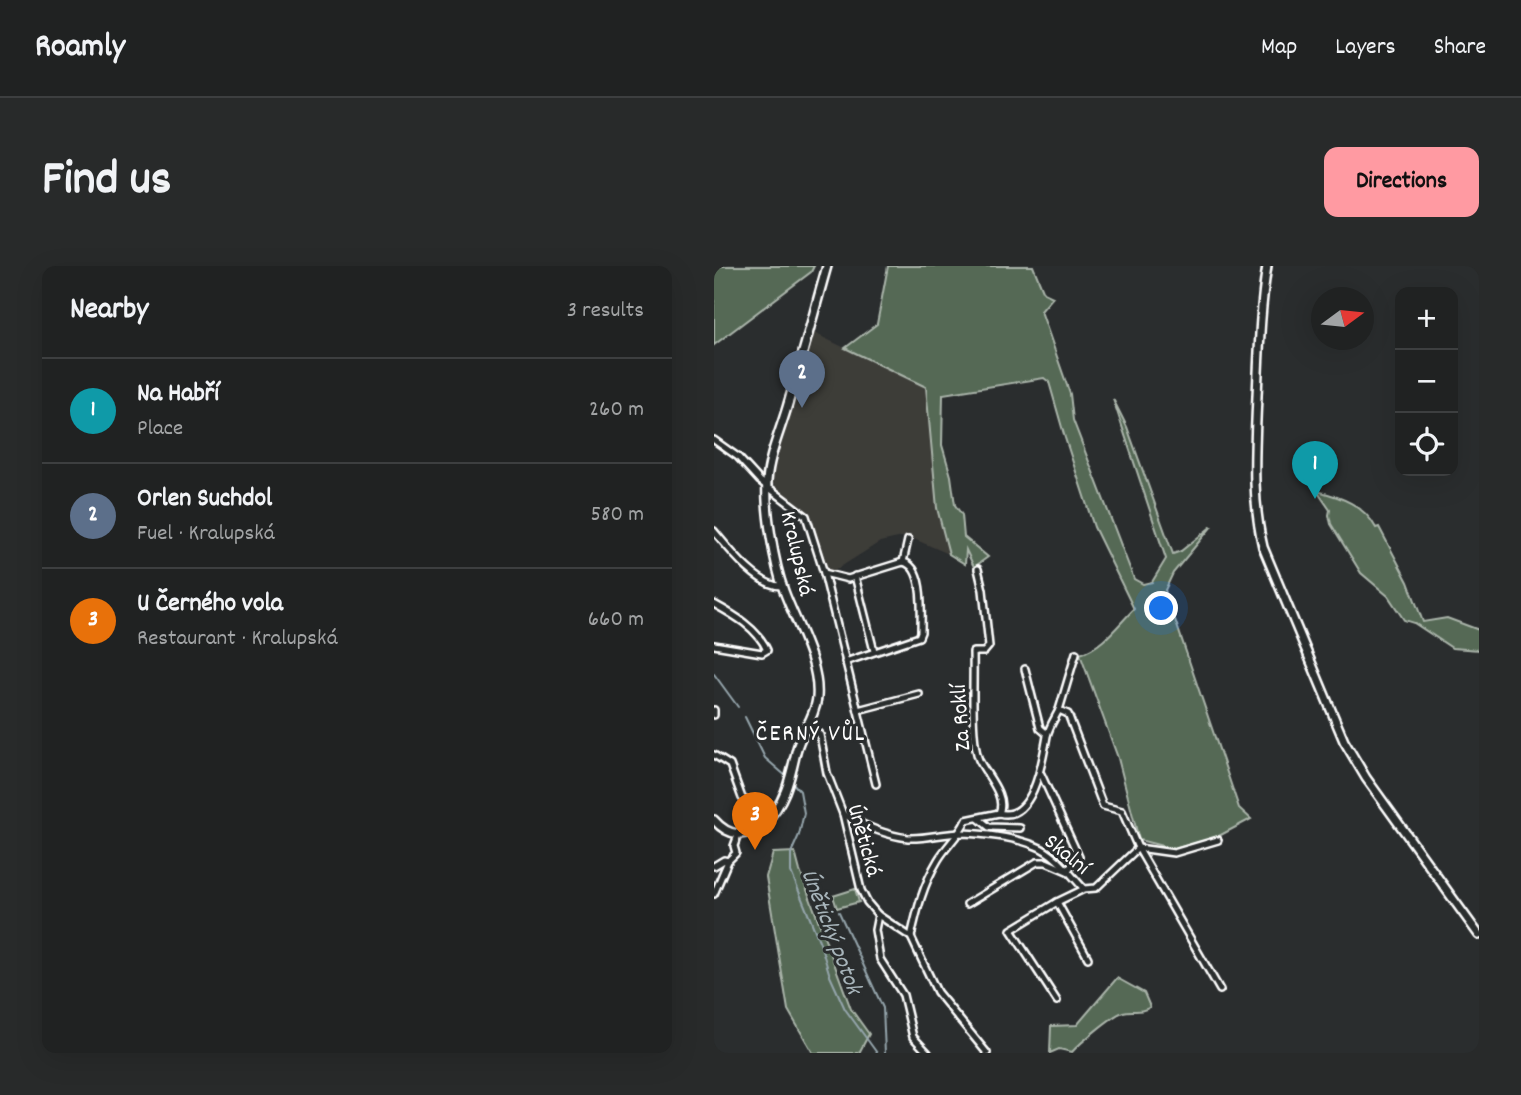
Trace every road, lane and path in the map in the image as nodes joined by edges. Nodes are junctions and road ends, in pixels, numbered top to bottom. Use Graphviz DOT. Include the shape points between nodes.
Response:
graph roads {
  1 [pos="827,266"];
  2 [pos="1267,266"];
  3 [pos="714,440"];
  4 [pos="767,486"];
  5 [pos="714,531"];
  6 [pos="908,540"];
  7 [pos="903,562"];
  8 [pos="978,569"];
  9 [pos="824,573"];
  10 [pos="855,576"];
  11 [pos="782,586"];
  12 [pos="714,604"];
  13 [pos="714,645"];
  14 [pos="874,651"];
  15 [pos="964,652"];
  16 [pos="973,652"];
  17 [pos="1076,653"];
  18 [pos="845,662"];
  19 [pos="1025,668"];
  20 [pos="919,694"];
  21 [pos="858,710"];
  22 [pos="1059,710"];
  23 [pos="809,724"];
  24 [pos="1047,734"];
  25 [pos="714,755"];
  26 [pos="1041,774"];
  27 [pos="876,784"];
  28 [pos="760,808"];
  29 [pos="999,813"];
  30 [pos="843,814"];
  31 [pos="978,818"];
  32 [pos="715,821"];
  33 [pos="1020,828"];
  34 [pos="961,833"];
  35 [pos="738,835"];
  36 [pos="1218,840"];
  37 [pos="1138,848"];
  38 [pos="729,861"];
  39 [pos="714,866"];
  40 [pos="1067,871"];
  41 [pos="1084,889"];
  42 [pos="714,894"];
  43 [pos="1056,902"];
  44 [pos="967,904"];
  45 [pos="878,915"];
  46 [pos="1479,935"];
  47 [pos="911,937"];
  48 [pos="1088,958"];
  49 [pos="1220,990"];
  50 [pos="1057,1001"];
  51 [pos="928,1053"];
  52 [pos="987,1053"];
  1 -- 4 [label="street, Kralupská" via="773,450"];
  2 -- 46 [label="street" via="1254,475 1264,547 1344,741"];
  3 -- 4 [label="street"];
  4 -- 9 [label="street" via="806,516"];
  4 -- 11 [label="street, Kralupská"];
  5 -- 11 [label="street" via="769,584"];
  6 -- 7 [label="street"];
  7 -- 10 [label="street"];
  7 -- 14 [label="street" via="914,567 921,597 921,632 919,637"];
  8 -- 16 [label="street, Za Roklí" via="989,646 984,652"];
  9 -- 10 [label="street" via="848,579"];
  9 -- 18 [label="street"];
  10 -- 14 [label="street"];
  11 -- 23 [label="street, Kralupská" via="816,679 817,698"];
  12 -- 13 [label="street" via="746,624 767,650"];
  14 -- 18 [label="street"];
  15 -- 16 [label="street, Za Roklí"];
  16 -- 29 [label="street, Za Roklí" via="975,748 999,796"];
  17 -- 22 [label="street"];
  18 -- 21 [label="street"];
  19 -- 24 [label="street" via="1040,728"];
  20 -- 21 [label="street"];
  21 -- 27 [label="street"];
  22 -- 24 [label="street"];
  22 -- 37 [label="street" via="1068,715 1104,806 1122,811"];
  23 -- 30 [label="street, Únětická" via="820,735 827,773"];
  23 -- 35 [label="street, Kralupská" via="798,743 786,791 766,821 752,832"];
  24 -- 26 [label="street"];
  25 -- 28 [label="street" via="730,765 742,798"];
  26 -- 29 [label="street" via="1016,811"];
  26 -- 40 [label="street" via="1079,857"];
  29 -- 31 [label="street"];
  30 -- 34 [label="street, Skalní" via="887,835 922,838"];
  30 -- 45 [label="street, Únětická" via="861,890"];
  31 -- 33 [label="street" via="989,828"];
  31 -- 34 [label="street" via="966,820"];
  32 -- 35 [label="street"];
  34 -- 40 [label="street, Skalní" via="1038,846"];
  34 -- 47 [label="street" via="926,882"];
  35 -- 38 [label="street" via="736,853"];
  36 -- 37 [label="street" via="1174,853"];
  37 -- 41 [label="street, Skalní" via="1096,888"];
  37 -- 49 [label="street"];
  38 -- 39 [label="street"];
  38 -- 42 [label="street"];
  40 -- 41 [label="street, Skalní"];
  40 -- 44 [label="street" via="1037,862"];
  41 -- 43 [label="street"];
  43 -- 48 [label="street"];
  43 -- 50 [label="street" via="1011,930"];
  45 -- 47 [label="street, Únětická"];
  45 -- 51 [label="street" via="875,930 880,959 903,995 914,1037"];
  47 -- 52 [label="street" via="937,992"];
}
